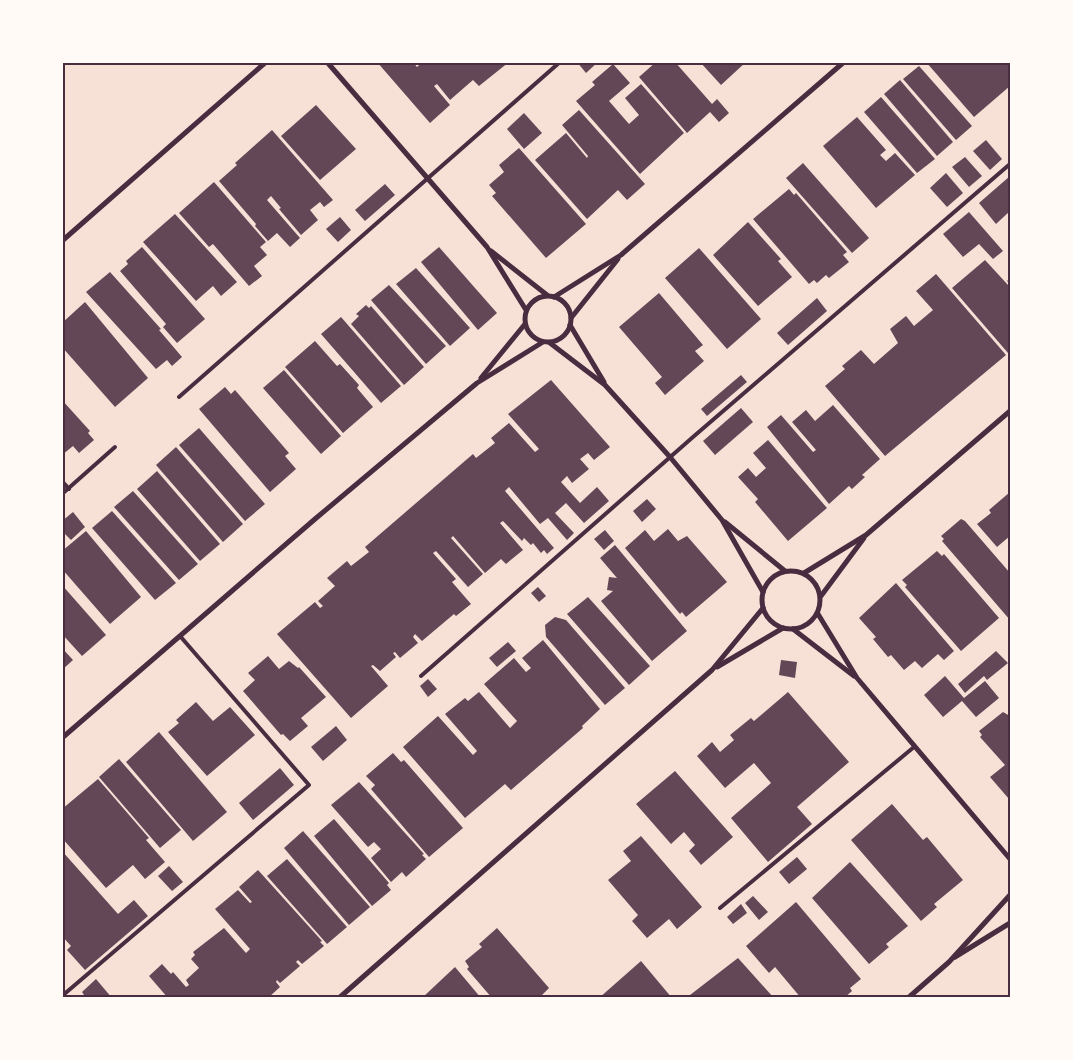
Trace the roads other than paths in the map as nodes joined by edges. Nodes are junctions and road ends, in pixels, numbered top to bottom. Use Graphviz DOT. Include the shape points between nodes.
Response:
graph roads {
  1 [pos="266,62"];
  2 [pos="327,62"];
  3 [pos="560,62"];
  4 [pos="844,62"];
  5 [pos="1010,164"];
  6 [pos="430,179"];
  7 [pos="62,241"];
  8 [pos="487,247"];
  9 [pos="621,255"];
  10 [pos="547,295"];
  11 [pos="554,296"];
  12 [pos="526,310"];
  13 [pos="571,318"];
  14 [pos="525,324"];
  15 [pos="570,325"];
  16 [pos="544,342"];
  17 [pos="550,343"];
  18 [pos="477,383"];
  19 [pos="605,385"];
  20 [pos="179,397"];
  21 [pos="1010,411"];
  22 [pos="115,446"];
  23 [pos="670,457"];
  24 [pos="62,482"];
  25 [pos="69,489"];
  26 [pos="62,494"];
  27 [pos="722,520"];
  28 [pos="866,535"];
  29 [pos="785,571"];
  30 [pos="804,573"];
  31 [pos="762,592"];
  32 [pos="821,596"];
  33 [pos="763,608"];
  34 [pos="818,614"];
  35 [pos="783,628"];
  36 [pos="793,629"];
  37 [pos="180,636"];
  38 [pos="712,670"];
  39 [pos="421,676"];
  40 [pos="857,678"];
  41 [pos="62,738"];
  42 [pos="914,747"];
  43 [pos="1010,859"];
  44 [pos="1010,895"];
  45 [pos="720,908"];
  46 [pos="1010,923"];
  47 [pos="949,962"];
  48 [pos="62,996"];
  49 [pos="339,998"];
  50 [pos="908,998"];
  1 -- 7 [label="street"];
  2 -- 6 [label="street"];
  3 -- 6 [label="lane"];
  4 -- 9 [label="street"];
  5 -- 23 [label="lane"];
  6 -- 8 [label="street"];
  6 -- 20 [label="lane"];
  8 -- 10 [label="street"];
  8 -- 12 [label="street"];
  9 -- 11 [label="street"];
  9 -- 13 [label="street"];
  10 -- 11 [label="street"];
  10 -- 12 [label="street" via="534,300"];
  11 -- 13 [label="street" via="566,304"];
  12 -- 14 [label="street"];
  13 -- 15 [label="street"];
  14 -- 16 [label="street" via="531,336"];
  14 -- 18 [label="street"];
  15 -- 17 [label="street" via="563,337"];
  15 -- 19 [label="street"];
  16 -- 17 [label="street"];
  16 -- 18 [label="street"];
  17 -- 19 [label="street"];
  18 -- 37 [label="street"];
  19 -- 23 [label="street"];
  21 -- 28 [label="street"];
  22 -- 25 [label="lane"];
  23 -- 27 [label="street"];
  23 -- 39 [label="lane"];
  24 -- 25 [label="lane"];
  25 -- 26 [label="lane"];
  27 -- 29 [label="street"];
  27 -- 31 [label="street"];
  28 -- 30 [label="street"];
  28 -- 32 [label="street"];
  29 -- 30 [label="street"];
  29 -- 31 [label="street" via="771,579"];
  30 -- 32 [label="street" via="812,579"];
  31 -- 33 [label="street"];
  32 -- 34 [label="street"];
  33 -- 35 [label="street" via="774,624"];
  33 -- 38 [label="street"];
  34 -- 36 [label="street" via="803,627"];
  34 -- 40 [label="street"];
  35 -- 36 [label="street"];
  35 -- 38 [label="street"];
  36 -- 40 [label="street"];
  37 -- 41 [label="street"];
  37 -- 48 [label="lane" via="309,785"];
  38 -- 49 [label="street"];
  40 -- 42 [label="street"];
  42 -- 43 [label="street"];
  42 -- 45 [label="lane"];
  44 -- 47 [label="street"];
  46 -- 47 [label="street"];
  47 -- 50 [label="street"];
}
